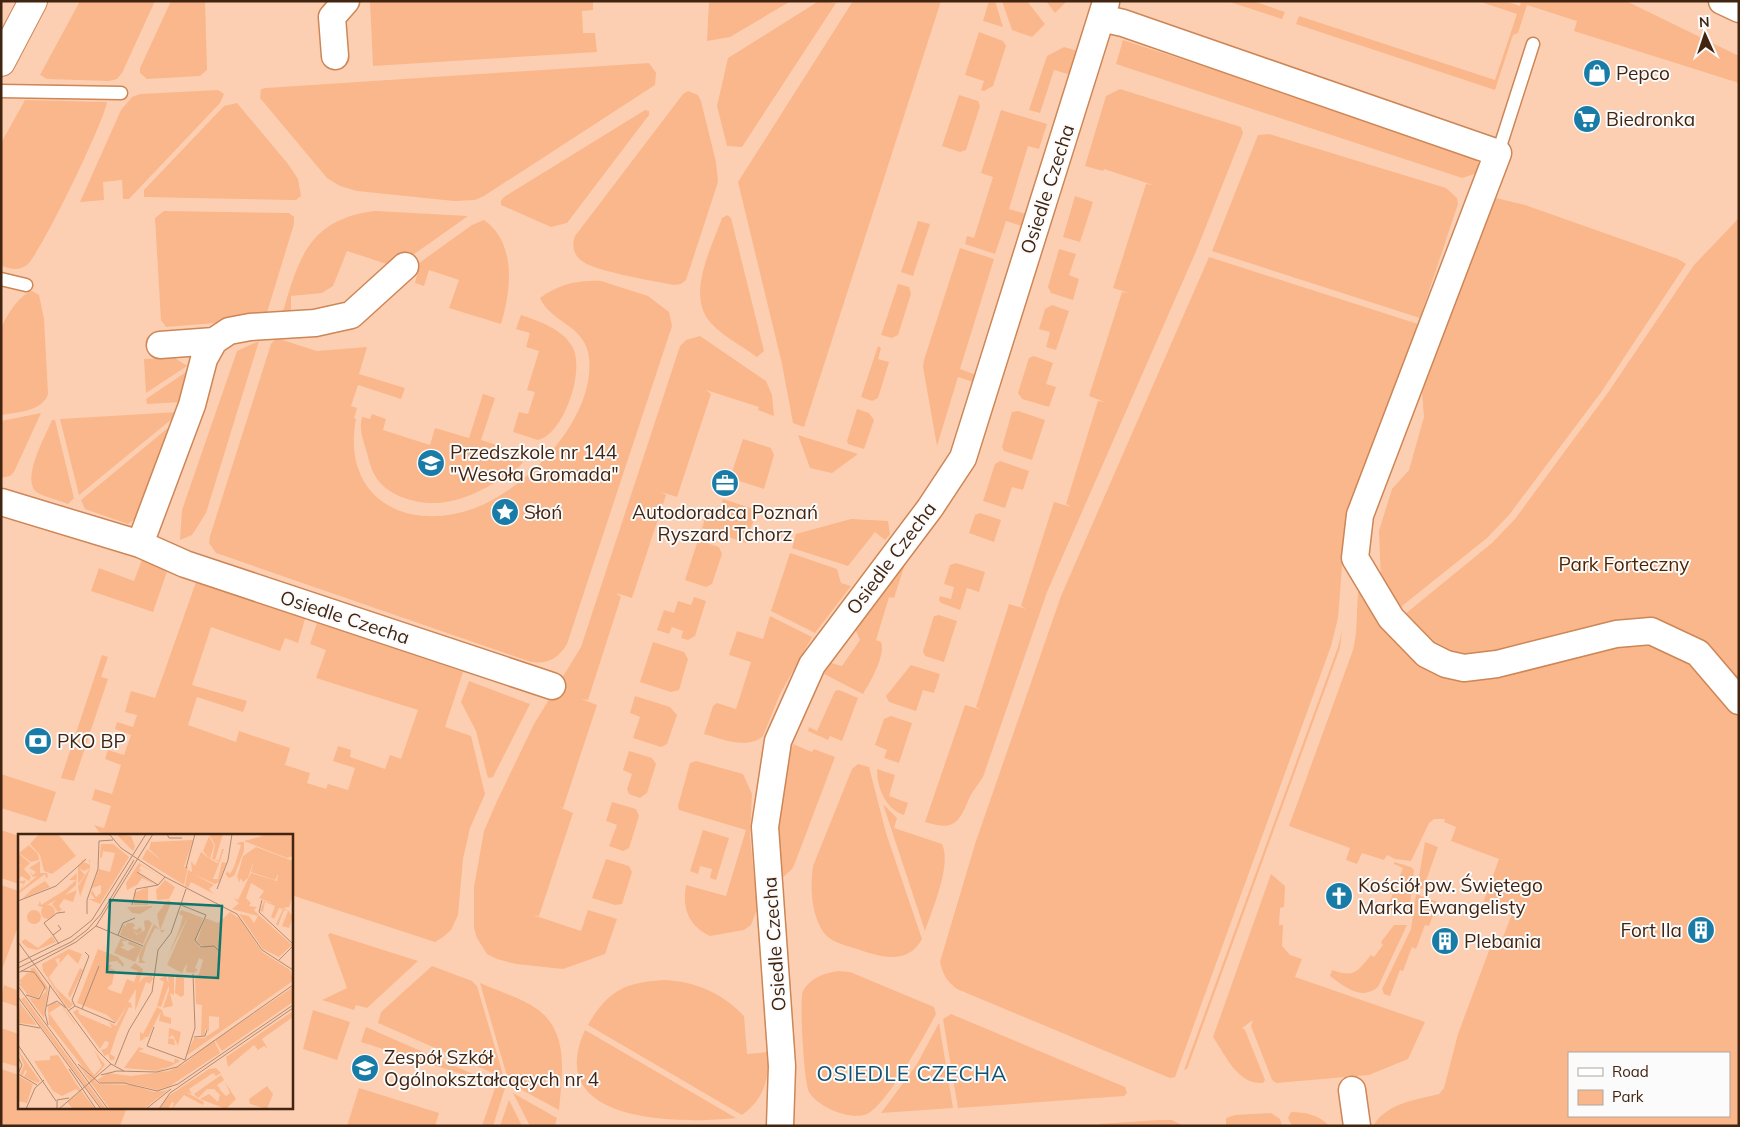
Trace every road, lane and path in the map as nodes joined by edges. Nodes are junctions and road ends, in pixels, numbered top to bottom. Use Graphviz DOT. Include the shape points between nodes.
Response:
graph roads {
  1 [pos="33,1"];
  2 [pos="346,1"];
  3 [pos="1722,1"];
  4 [pos="1739,9"];
  5 [pos="1104,10"];
  6 [pos="1533,44"];
  7 [pos="334,56"];
  8 [pos="1,62"];
  9 [pos="1,91"];
  10 [pos="121,93"];
  11 [pos="1498,153"];
  12 [pos="405,266"];
  13 [pos="1,279"];
  14 [pos="26,285"];
  15 [pos="214,341"];
  16 [pos="160,345"];
  17 [pos="1,502"];
  18 [pos="140,544"];
  19 [pos="552,686"];
  20 [pos="1739,701"];
  21 [pos="1352,1090"];
  22 [pos="780,1126"];
  23 [pos="1357,1126"];
  1 -- 8 [label="street"];
  2 -- 7 [label="street" via="332,17"];
  3 -- 4 [label="street"];
  5 -- 11 [label="street" via="1124,23"];
  5 -- 22 [label="street, Osiedle Czecha" via="963,458 930,508 812,665 778,741 765,827 782,1066"];
  6 -- 11 [label="lane"];
  9 -- 10 [label="lane"];
  11 -- 20 [label="street" via="1360,515 1355,558 1390,618 1426,654 1446,664 1464,668 1498,664 1616,634 1652,631 1698,653"];
  12 -- 15 [label="street" via="351,315 315,323 250,327 229,331"];
  13 -- 14 [label="lane"];
  15 -- 16 [label="street"];
  15 -- 18 [label="street" via="204,359 192,405"];
  17 -- 18 [label="street, Osiedle Czecha"];
  18 -- 19 [label="street, Osiedle Czecha" via="185,564"];
  21 -- 23 [label="street"];
}
